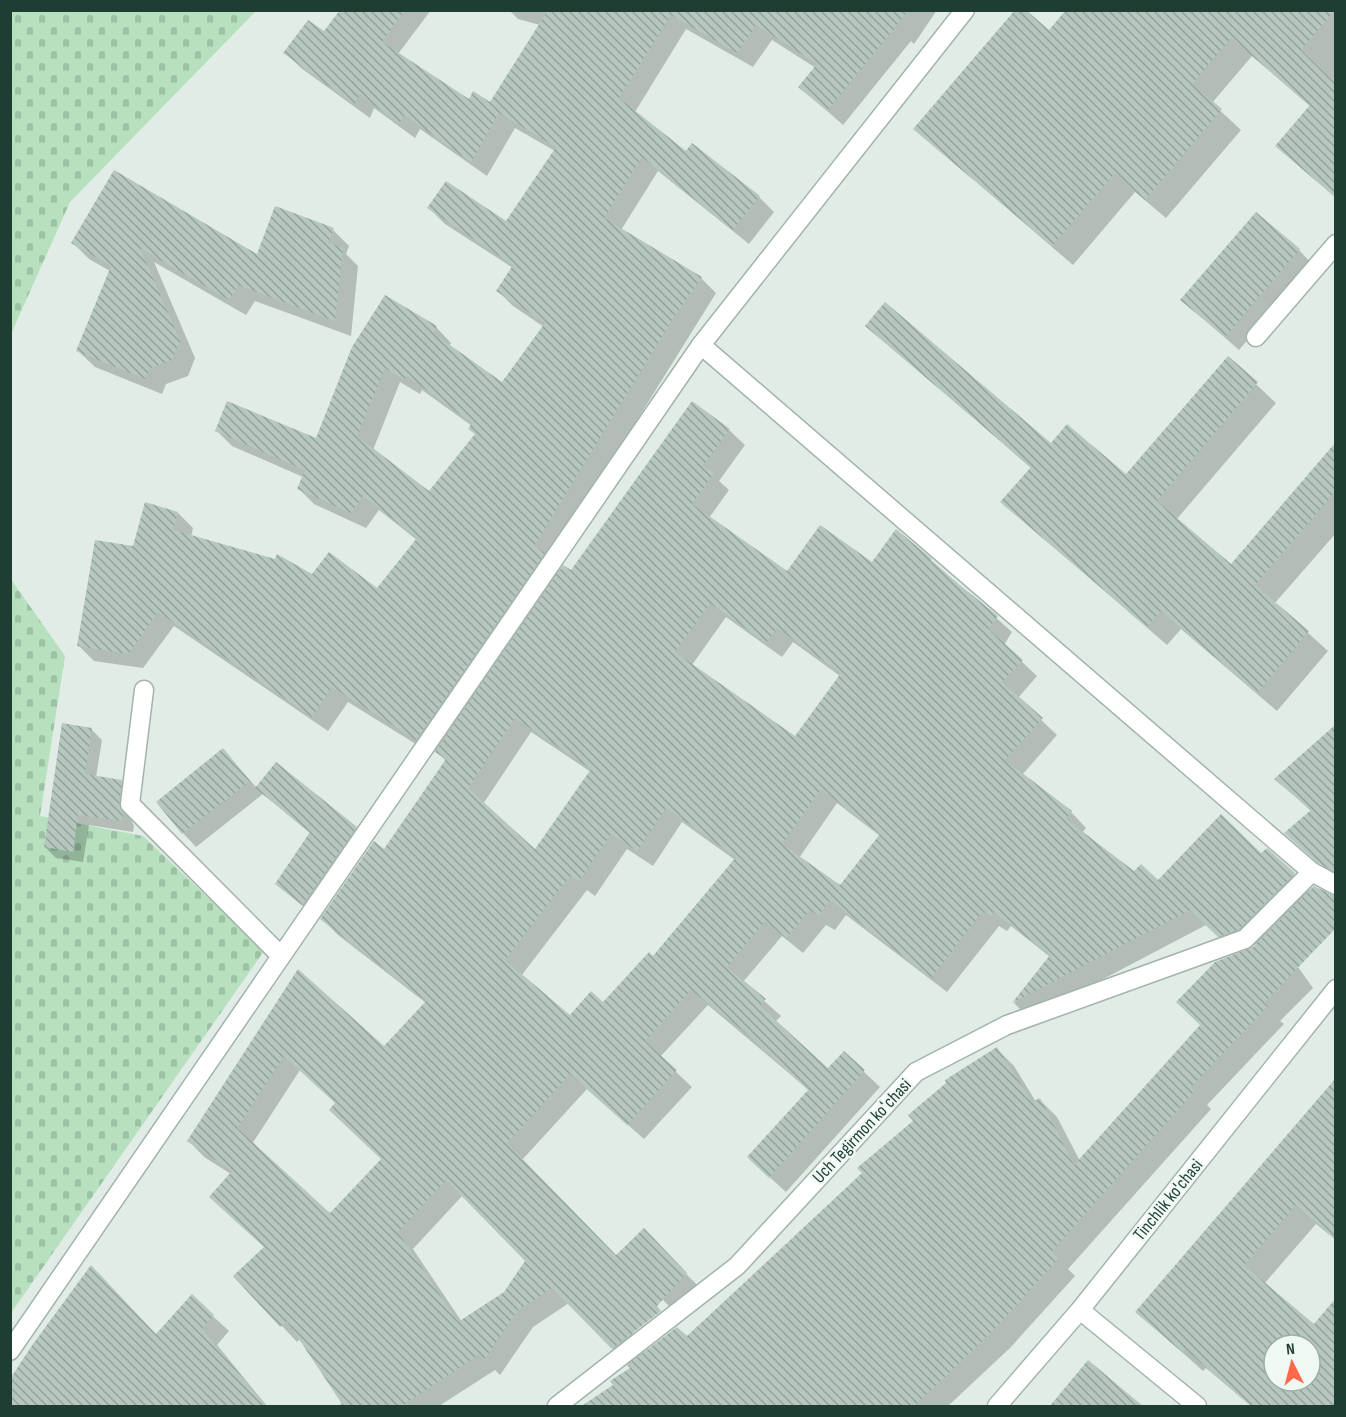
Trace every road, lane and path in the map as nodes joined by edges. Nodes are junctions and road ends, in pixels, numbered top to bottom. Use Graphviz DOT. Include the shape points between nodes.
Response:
graph roads {
  1 [pos="965,10"];
  2 [pos="1335,244"];
  3 [pos="1256,338"];
  4 [pos="701,345"];
  5 [pos="144,690"];
  6 [pos="1312,872"];
  7 [pos="1335,885"];
  8 [pos="280,955"];
  9 [pos="1335,989"];
  10 [pos="1080,1310"];
  11 [pos="10,1350"];
  12 [pos="557,1407"];
  13 [pos="997,1407"];
  14 [pos="1197,1407"];
  1 -- 4 [label="street"];
  2 -- 3 [label="street"];
  4 -- 6 [label="street"];
  4 -- 8 [label="street"];
  5 -- 8 [label="street" via="130,804"];
  6 -- 7 [label="street"];
  6 -- 12 [label="street, Uch Tegirmon koʻchasi" via="1245,939 1007,1025 916,1072 737,1266"];
  8 -- 11 [label="street"];
  9 -- 10 [label="street, Tinchlik ko'chasi"];
  10 -- 13 [label="street, Tinchlik ko'chasi"];
  10 -- 14 [label="street"];
}
